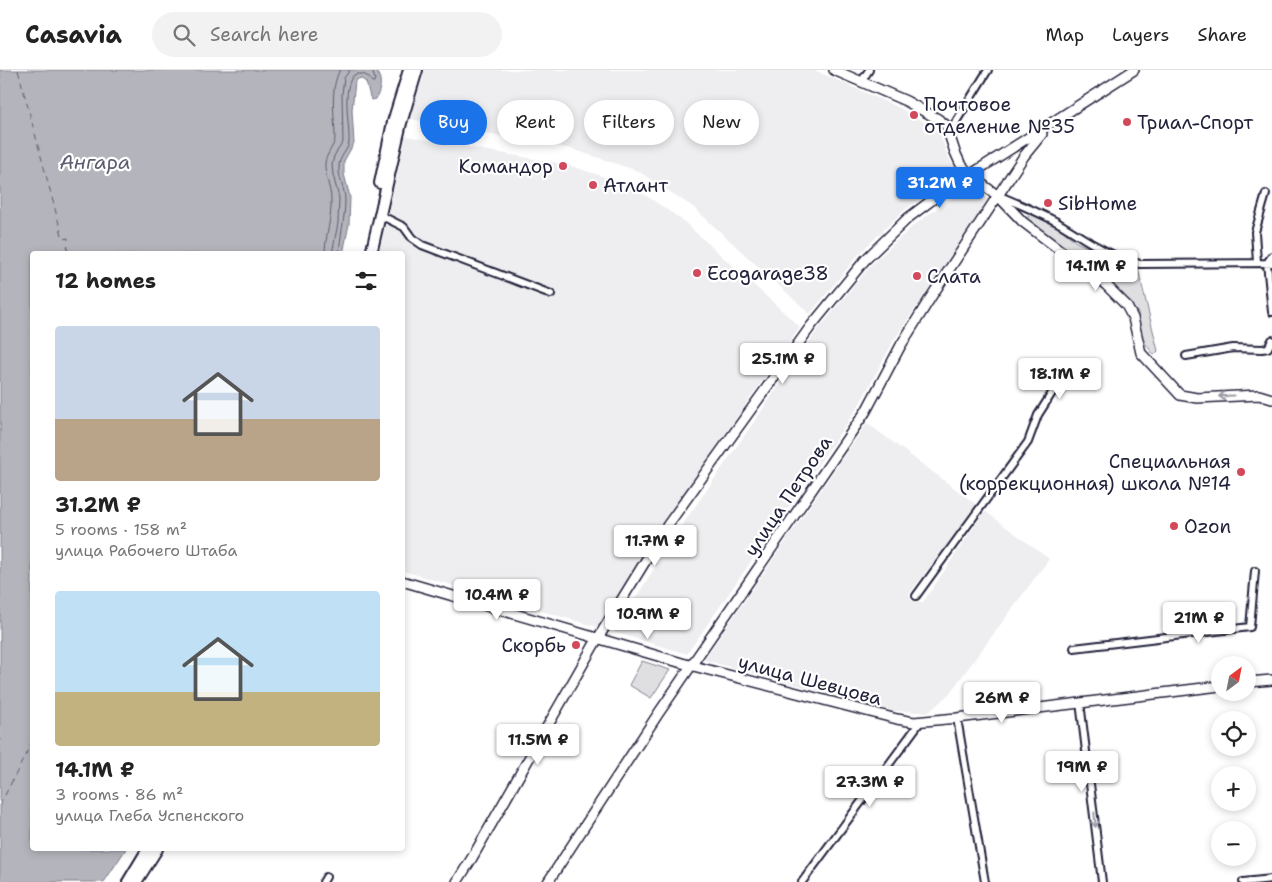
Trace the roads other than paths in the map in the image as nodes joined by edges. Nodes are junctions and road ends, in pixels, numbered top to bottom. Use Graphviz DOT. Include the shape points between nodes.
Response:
graph roads {
  1 [pos="409,70"];
  2 [pos="417,70"];
  3 [pos="834,70"];
  4 [pos="869,70"];
  5 [pos="988,70"];
  6 [pos="1119,70"];
  7 [pos="1131,73"];
  8 [pos="861,82"];
  9 [pos="1050,126"];
  10 [pos="949,133"];
  11 [pos="970,175"];
  12 [pos="1266,194"];
  13 [pos="998,196"];
  14 [pos="380,215"];
  15 [pos="366,251"];
  16 [pos="372,251"];
  17 [pos="1272,256"];
  18 [pos="1257,262"];
  19 [pos="1270,263"];
  20 [pos="551,294"];
  21 [pos="1272,312"];
  22 [pos="1272,340"];
  23 [pos="1186,356"];
  24 [pos="1052,366"];
  25 [pos="1272,399"];
  26 [pos="1255,571"];
  27 [pos="405,582"];
  28 [pos="916,596"];
  29 [pos="599,637"];
  30 [pos="1074,648"];
  31 [pos="691,665"];
  32 [pos="1272,680"];
  33 [pos="1256,681"];
  34 [pos="1211,687"];
  35 [pos="1080,702"];
  36 [pos="957,718"];
  37 [pos="921,721"];
  38 [pos="147,851"];
  39 [pos="156,851"];
  40 [pos="1272,879"];
  41 [pos="128,882"];
  42 [pos="136,882"];
  43 [pos="457,882"];
  44 [pos="548,882"];
  45 [pos="802,882"];
  46 [pos="985,882"];
  47 [pos="1102,882"];
  48 [pos="1244,882"];
  1 -- 15 [label="main road" via="393,122"];
  2 -- 14 [label="main road"];
  3 -- 8 [label="main road"];
  4 -- 8 [label="street"];
  5 -- 10 [label="street"];
  6 -- 7 [label="main road"];
  7 -- 9 [label="main road"];
  8 -- 10 [label="main road" via="938,119"];
  9 -- 11 [label="main road"];
  9 -- 13 [label="main road, улица Петрова" via="1024,156"];
  10 -- 11 [label="main road" via="960,163"];
  11 -- 13 [label="main road"];
  11 -- 29 [label="main road" via="908,218 865,260 811,326 667,526"];
  12 -- 18 [label="street" via="1255,232"];
  13 -- 18 [label="street" via="1034,210 1124,260 1140,264"];
  25 -- 13 [label="main road, one-way" via="1259,395 1197,398 1180,395 1142,353 1133,318 1126,305 1106,285 1023,222"];
  13 -- 31 [label="main road, улица Петрова" via="901,345 866,411"];
  14 -- 16 [label="main road"];
  14 -- 20 [label="street" via="404,226 412,238 422,244"];
  17 -- 19 [label="street"];
  18 -- 19 [label="street"];
  19 -- 21 [label="street"];
  22 -- 23 [label="street" via="1268,348 1262,350 1232,348"];
  24 -- 28 [label="street" via="1062,374 1060,382 1038,415 1028,442"];
  26 -- 30 [label="street" via="1250,627"];
  27 -- 29 [label="main road, улица Шевцова"];
  29 -- 31 [label="main road, улица Шевцова"];
  29 -- 43 [label="main road"];
  31 -- 37 [label="main road, улица Шевцова" via="897,719"];
  31 -- 44 [label="main road, улица Петрова"];
  32 -- 33 [label="main road"];
  34 -- 35 [label="main road, улица Шевцова"];
  35 -- 36 [label="main road, улица Шевцова"];
  35 -- 47 [label="street, one-way"];
  36 -- 37 [label="main road, улица Шевцова"];
  36 -- 46 [label="street"];
  37 -- 45 [label="street"];
  38 -- 41 [label="main road"];
  39 -- 42 [label="main road"];
  40 -- 48 [label="street"];
}
